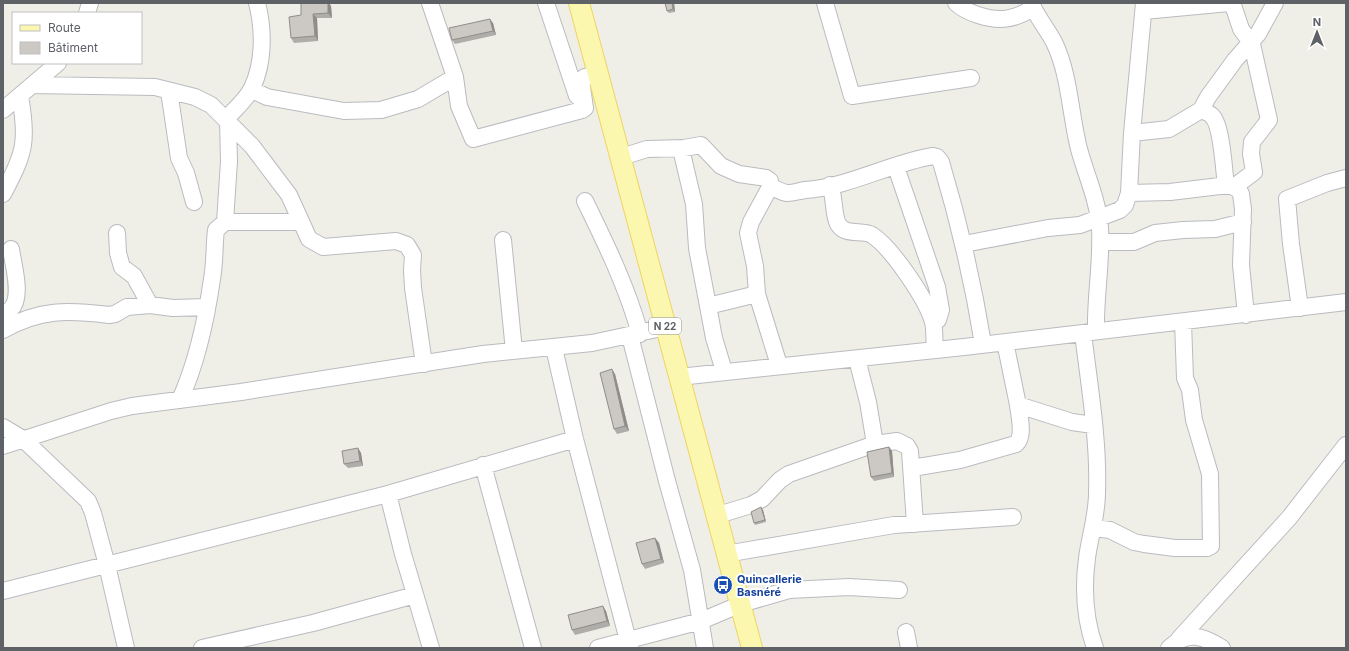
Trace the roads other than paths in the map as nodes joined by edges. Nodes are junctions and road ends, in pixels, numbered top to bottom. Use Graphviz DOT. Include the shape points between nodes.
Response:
graph roads {
  1 [pos="258,3"];
  2 [pos="430,3"];
  3 [pos="546,3"];
  4 [pos="579,3"];
  5 [pos="825,3"];
  6 [pos="956,3"];
  7 [pos="1230,3"];
  8 [pos="1275,3"];
  9 [pos="1032,5"];
  10 [pos="1144,7"];
  11 [pos="1252,44"];
  12 [pos="57,64"];
  13 [pos="598,74"];
  14 [pos="455,77"];
  15 [pos="971,78"];
  16 [pos="32,85"];
  17 [pos="252,90"];
  18 [pos="170,91"];
  19 [pos="20,96"];
  20 [pos="3,110"];
  21 [pos="582,110"];
  22 [pos="1201,110"];
  23 [pos="227,120"];
  24 [pos="1132,133"];
  25 [pos="681,149"];
  26 [pos="621,157"];
  27 [pos="896,167"];
  28 [pos="1346,178"];
  29 [pos="830,185"];
  30 [pos="770,186"];
  31 [pos="1230,186"];
  32 [pos="1129,193"];
  33 [pos="3,194"];
  34 [pos="585,201"];
  35 [pos="194,202"];
  36 [pos="1099,218"];
  37 [pos="225,222"];
  38 [pos="300,222"];
  39 [pos="1243,222"];
  40 [pos="117,234"];
  41 [pos="503,240"];
  42 [pos="1100,242"];
  43 [pos="964,244"];
  44 [pos="11,249"];
  45 [pos="757,294"];
  46 [pos="1346,302"];
  47 [pos="150,305"];
  48 [pos="708,306"];
  49 [pos="207,307"];
  50 [pos="1300,308"];
  51 [pos="3,314"];
  52 [pos="1246,315"];
  53 [pos="933,322"];
  54 [pos="1184,322"];
  55 [pos="666,327"];
  56 [pos="3,330"];
  57 [pos="1089,332"];
  58 [pos="635,335"];
  59 [pos="1005,342"];
  60 [pos="983,344"];
  61 [pos="554,348"];
  62 [pos="935,350"];
  63 [pos="514,351"];
  64 [pos="857,359"];
  65 [pos="424,364"];
  66 [pos="779,366"];
  67 [pos="724,371"];
  68 [pos="679,377"];
  69 [pos="180,400"];
  70 [pos="1018,405"];
  71 [pos="1094,426"];
  72 [pos="3,427"];
  73 [pos="23,439"];
  74 [pos="575,439"];
  75 [pos="875,444"];
  76 [pos="1346,445"];
  77 [pos="3,446"];
  78 [pos="483,465"];
  79 [pos="912,468"];
  80 [pos="388,494"];
  81 [pos="715,516"];
  82 [pos="1013,517"];
  83 [pos="915,524"];
  84 [pos="1093,528"];
  85 [pos="726,554"];
  86 [pos="106,565"];
  87 [pos="899,590"];
  88 [pos="3,591"];
  89 [pos="415,595"];
  90 [pos="741,604"];
  91 [pos="700,621"];
  92 [pos="906,632"];
  93 [pos="629,644"];
  94 [pos="1174,644"];
  95 [pos="126,648"];
  96 [pos="202,648"];
  97 [pos="431,648"];
  98 [pos="533,648"];
  99 [pos="598,648"];
  100 [pos="705,648"];
  101 [pos="752,648"];
  102 [pos="909,648"];
  103 [pos="1095,648"];
  104 [pos="1222,648"];
  1 -- 17 [label="street" via="262,41"];
  2 -- 14 [label="street"];
  3 -- 21 [label="street"];
  4 -- 13 [label="main road, N 22"];
  5 -- 15 [label="street" via="852,96"];
  6 -- 9 [label="street" via="967,12 996,20 1016,17"];
  7 -- 10 [label="street"];
  7 -- 11 [label="street" via="1241,29"];
  8 -- 11 [label="street"];
  9 -- 36 [label="street" via="1054,43 1067,83 1079,150"];
  10 -- 24 [label="street"];
  11 -- 22 [label="street" via="1235,60"];
  11 -- 31 [label="street" via="1269,122 1252,142 1254,172"];
  12 -- 16 [label="street"];
  13 -- 21 [label="street" via="581,80 586,103"];
  13 -- 26 [label="main road, N 22"];
  14 -- 17 [label="street" via="418,99 381,110 344,111 267,97"];
  14 -- 21 [label="street" via="459,106 473,139"];
  16 -- 18 [label="street" via="155,87"];
  16 -- 19 [label="street"];
  17 -- 23 [label="street"];
  18 -- 23 [label="street" via="195,97 210,105"];
  18 -- 35 [label="street" via="179,158"];
  19 -- 20 [label="street"];
  19 -- 33 [label="street" via="24,144 20,160"];
  22 -- 24 [label="street" via="1169,129"];
  22 -- 31 [label="street" via="1213,116 1217,124"];
  23 -- 37 [label="street" via="229,161"];
  23 -- 38 [label="street" via="252,146 289,195"];
  24 -- 32 [label="street"];
  25 -- 26 [label="street" via="656,148"];
  25 -- 30 [label="street" via="704,146 721,166 739,174 766,178 770,181"];
  25 -- 48 [label="street" via="694,204 698,248"];
  26 -- 55 [label="main road, N 22"];
  27 -- 29 [label="street" via="883,168"];
  27 -- 43 [label="street" via="908,160 936,156 940,160"];
  27 -- 53 [label="street" via="937,287 941,315"];
  28 -- 50 [label="street" via="1287,199"];
  29 -- 30 [label="street" via="791,193 780,192"];
  29 -- 53 [label="street" via="835,198 839,226 856,233 868,234 880,242 914,283"];
  30 -- 45 [label="street" via="748,233 755,266"];
  31 -- 32 [label="street"];
  31 -- 39 [label="street" via="1241,194"];
  32 -- 36 [label="street" via="1125,205 1120,210"];
  34 -- 58 [label="street" via="632,306"];
  36 -- 42 [label="street"];
  36 -- 43 [label="street" via="1080,225 1048,228"];
  37 -- 38 [label="street"];
  37 -- 49 [label="street" via="216,230 213,273"];
  38 -- 65 [label="street" via="309,239 323,246 396,241 407,245 413,255 413,288"];
  39 -- 42 [label="street" via="1215,229 1155,234 1134,242"];
  39 -- 52 [label="street" via="1241,265"];
  40 -- 47 [label="street" via="122,267 134,276"];
  41 -- 63 [label="street"];
  42 -- 57 [label="street" via="1095,303"];
  43 -- 60 [label="street"];
  44 -- 51 [label="street" via="17,300 12,309"];
  45 -- 48 [label="street"];
  45 -- 66 [label="street"];
  46 -- 50 [label="street"];
  47 -- 49 [label="street" via="174,308"];
  47 -- 56 [label="street" via="127,307 109,315 67,311 47,313 20,320"];
  48 -- 67 [label="street"];
  49 -- 69 [label="street" via="196,361"];
  50 -- 52 [label="street"];
  52 -- 54 [label="street"];
  53 -- 62 [label="street"];
  54 -- 57 [label="street"];
  54 -- 84 [label="street" via="1185,378 1210,474 1211,546 1165,547 1134,542 1121,534"];
  55 -- 58 [label="street"];
  55 -- 68 [label="main road, N 22"];
  57 -- 59 [label="street"];
  57 -- 71 [label="street"];
  58 -- 61 [label="street"];
  58 -- 91 [label="street" via="667,480 692,570"];
  59 -- 60 [label="street"];
  59 -- 70 [label="street"];
  60 -- 62 [label="street"];
  61 -- 63 [label="street"];
  61 -- 74 [label="street"];
  62 -- 64 [label="street"];
  63 -- 65 [label="street"];
  64 -- 66 [label="street"];
  64 -- 75 [label="street"];
  65 -- 69 [label="street"];
  66 -- 67 [label="street"];
  67 -- 68 [label="street"];
  68 -- 81 [label="main road, N 22"];
  69 -- 73 [label="street" via="111,411"];
  70 -- 71 [label="street" via="1072,422"];
  70 -- 79 [label="street" via="1020,434 1016,444 960,460"];
  71 -- 84 [label="street" via="1097,493"];
  72 -- 73 [label="street"];
  73 -- 77 [label="street"];
  73 -- 86 [label="street" via="88,501"];
  74 -- 78 [label="street"];
  74 -- 93 [label="street"];
  75 -- 79 [label="street" via="897,441 907,446"];
  75 -- 81 [label="street" via="786,475 762,499"];
  76 -- 94 [label="street" via="1289,518"];
  78 -- 80 [label="street"];
  78 -- 98 [label="street"];
  79 -- 83 [label="street"];
  80 -- 86 [label="street"];
  80 -- 89 [label="street"];
  81 -- 85 [label="main road, N 22"];
  82 -- 83 [label="street"];
  83 -- 85 [label="street" via="894,525"];
  84 -- 103 [label="street" via="1087,558 1085,593 1090,636"];
  85 -- 90 [label="main road, N 22"];
  86 -- 88 [label="street"];
  86 -- 95 [label="street"];
  87 -- 90 [label="street" via="849,587 789,590 774,592"];
  89 -- 96 [label="street" via="313,623"];
  89 -- 97 [label="street"];
  90 -- 91 [label="street"];
  90 -- 101 [label="main road, N 22"];
  91 -- 93 [label="street"];
  91 -- 100 [label="street"];
  92 -- 102 [label="street"];
  93 -- 99 [label="street"];
  94 -- 104 [label="street" via="1190,637 1203,638"];
}
